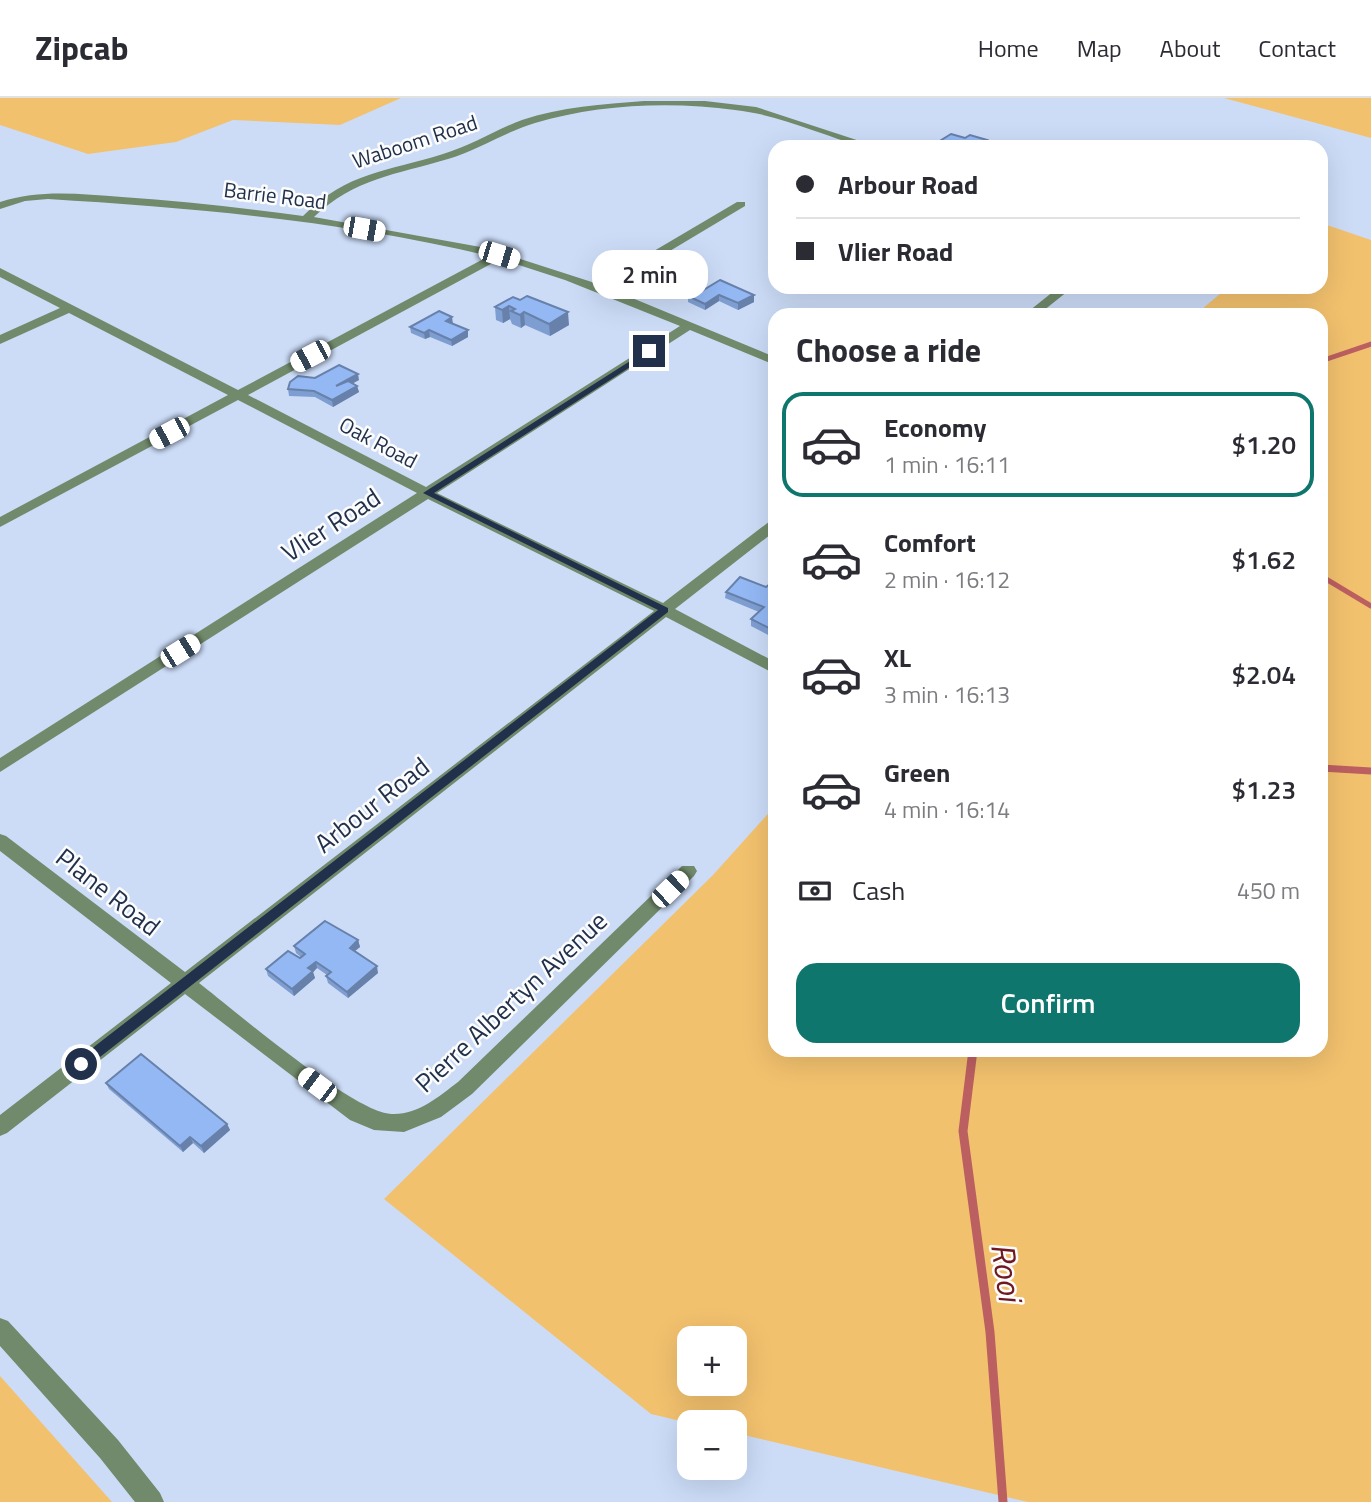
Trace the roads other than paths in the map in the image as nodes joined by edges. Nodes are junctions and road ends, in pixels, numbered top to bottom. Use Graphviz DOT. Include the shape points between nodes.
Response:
graph roads {
  1 [pos="753,98"];
  2 [pos="746,109"];
  3 [pos="850,140"];
  4 [pos="741,205"];
  5 [pos="0,206"];
  6 [pos="307,218"];
  7 [pos="499,255"];
  8 [pos="0,272"];
  9 [pos="598,288"];
  10 [pos="1058,294"];
  11 [pos="70,308"];
  12 [pos="1039,308"];
  13 [pos="688,326"];
  14 [pos="0,341"];
  15 [pos="768,358"];
  16 [pos="240,394"];
  17 [pos="427,493"];
  18 [pos="0,523"];
  19 [pos="768,529"];
  20 [pos="665,610"];
  21 [pos="768,665"];
  22 [pos="0,766"];
  23 [pos="0,841"];
  24 [pos="688,871"];
  25 [pos="183,985"];
  26 [pos="0,1127"];
  27 [pos="0,1329"];
  28 [pos="151,1502"];
  1 -- 2 [label="street"];
  2 -- 3 [label="street, Waboom Road"];
  2 -- 6 [label="street, Waboom Road" via="676,103 542,118 453,154 341,188"];
  4 -- 9 [label="street"];
  5 -- 6 [label="street, Barrie Road" via="48,196"];
  6 -- 7 [label="street, Barrie Road"];
  7 -- 9 [label="street, Barrie Road"];
  7 -- 16 [label="street"];
  8 -- 11 [label="street, Oak Road"];
  9 -- 13 [label="street, Barrie Road"];
  10 -- 12 [label="street"];
  11 -- 14 [label="street"];
  11 -- 16 [label="street, Oak Road"];
  13 -- 15 [label="street, Barrie Road"];
  13 -- 17 [label="street, Vlier Road"];
  16 -- 17 [label="street, Oak Road"];
  16 -- 18 [label="street"];
  17 -- 20 [label="street, Oak Road"];
  17 -- 22 [label="street, Vlier Road"];
  19 -- 20 [label="street, Arbour Road"];
  20 -- 21 [label="street, Oak Road"];
  20 -- 25 [label="street, Arbour Road"];
  23 -- 25 [label="street, Plane Road"];
  24 -- 25 [label="street, Pierre Albertyn Avenue" via="464,1088 435,1113 411,1122 393,1124 354,1112"];
  25 -- 26 [label="street, Arbour Road"];
  27 -- 28 [label="street"];
}
